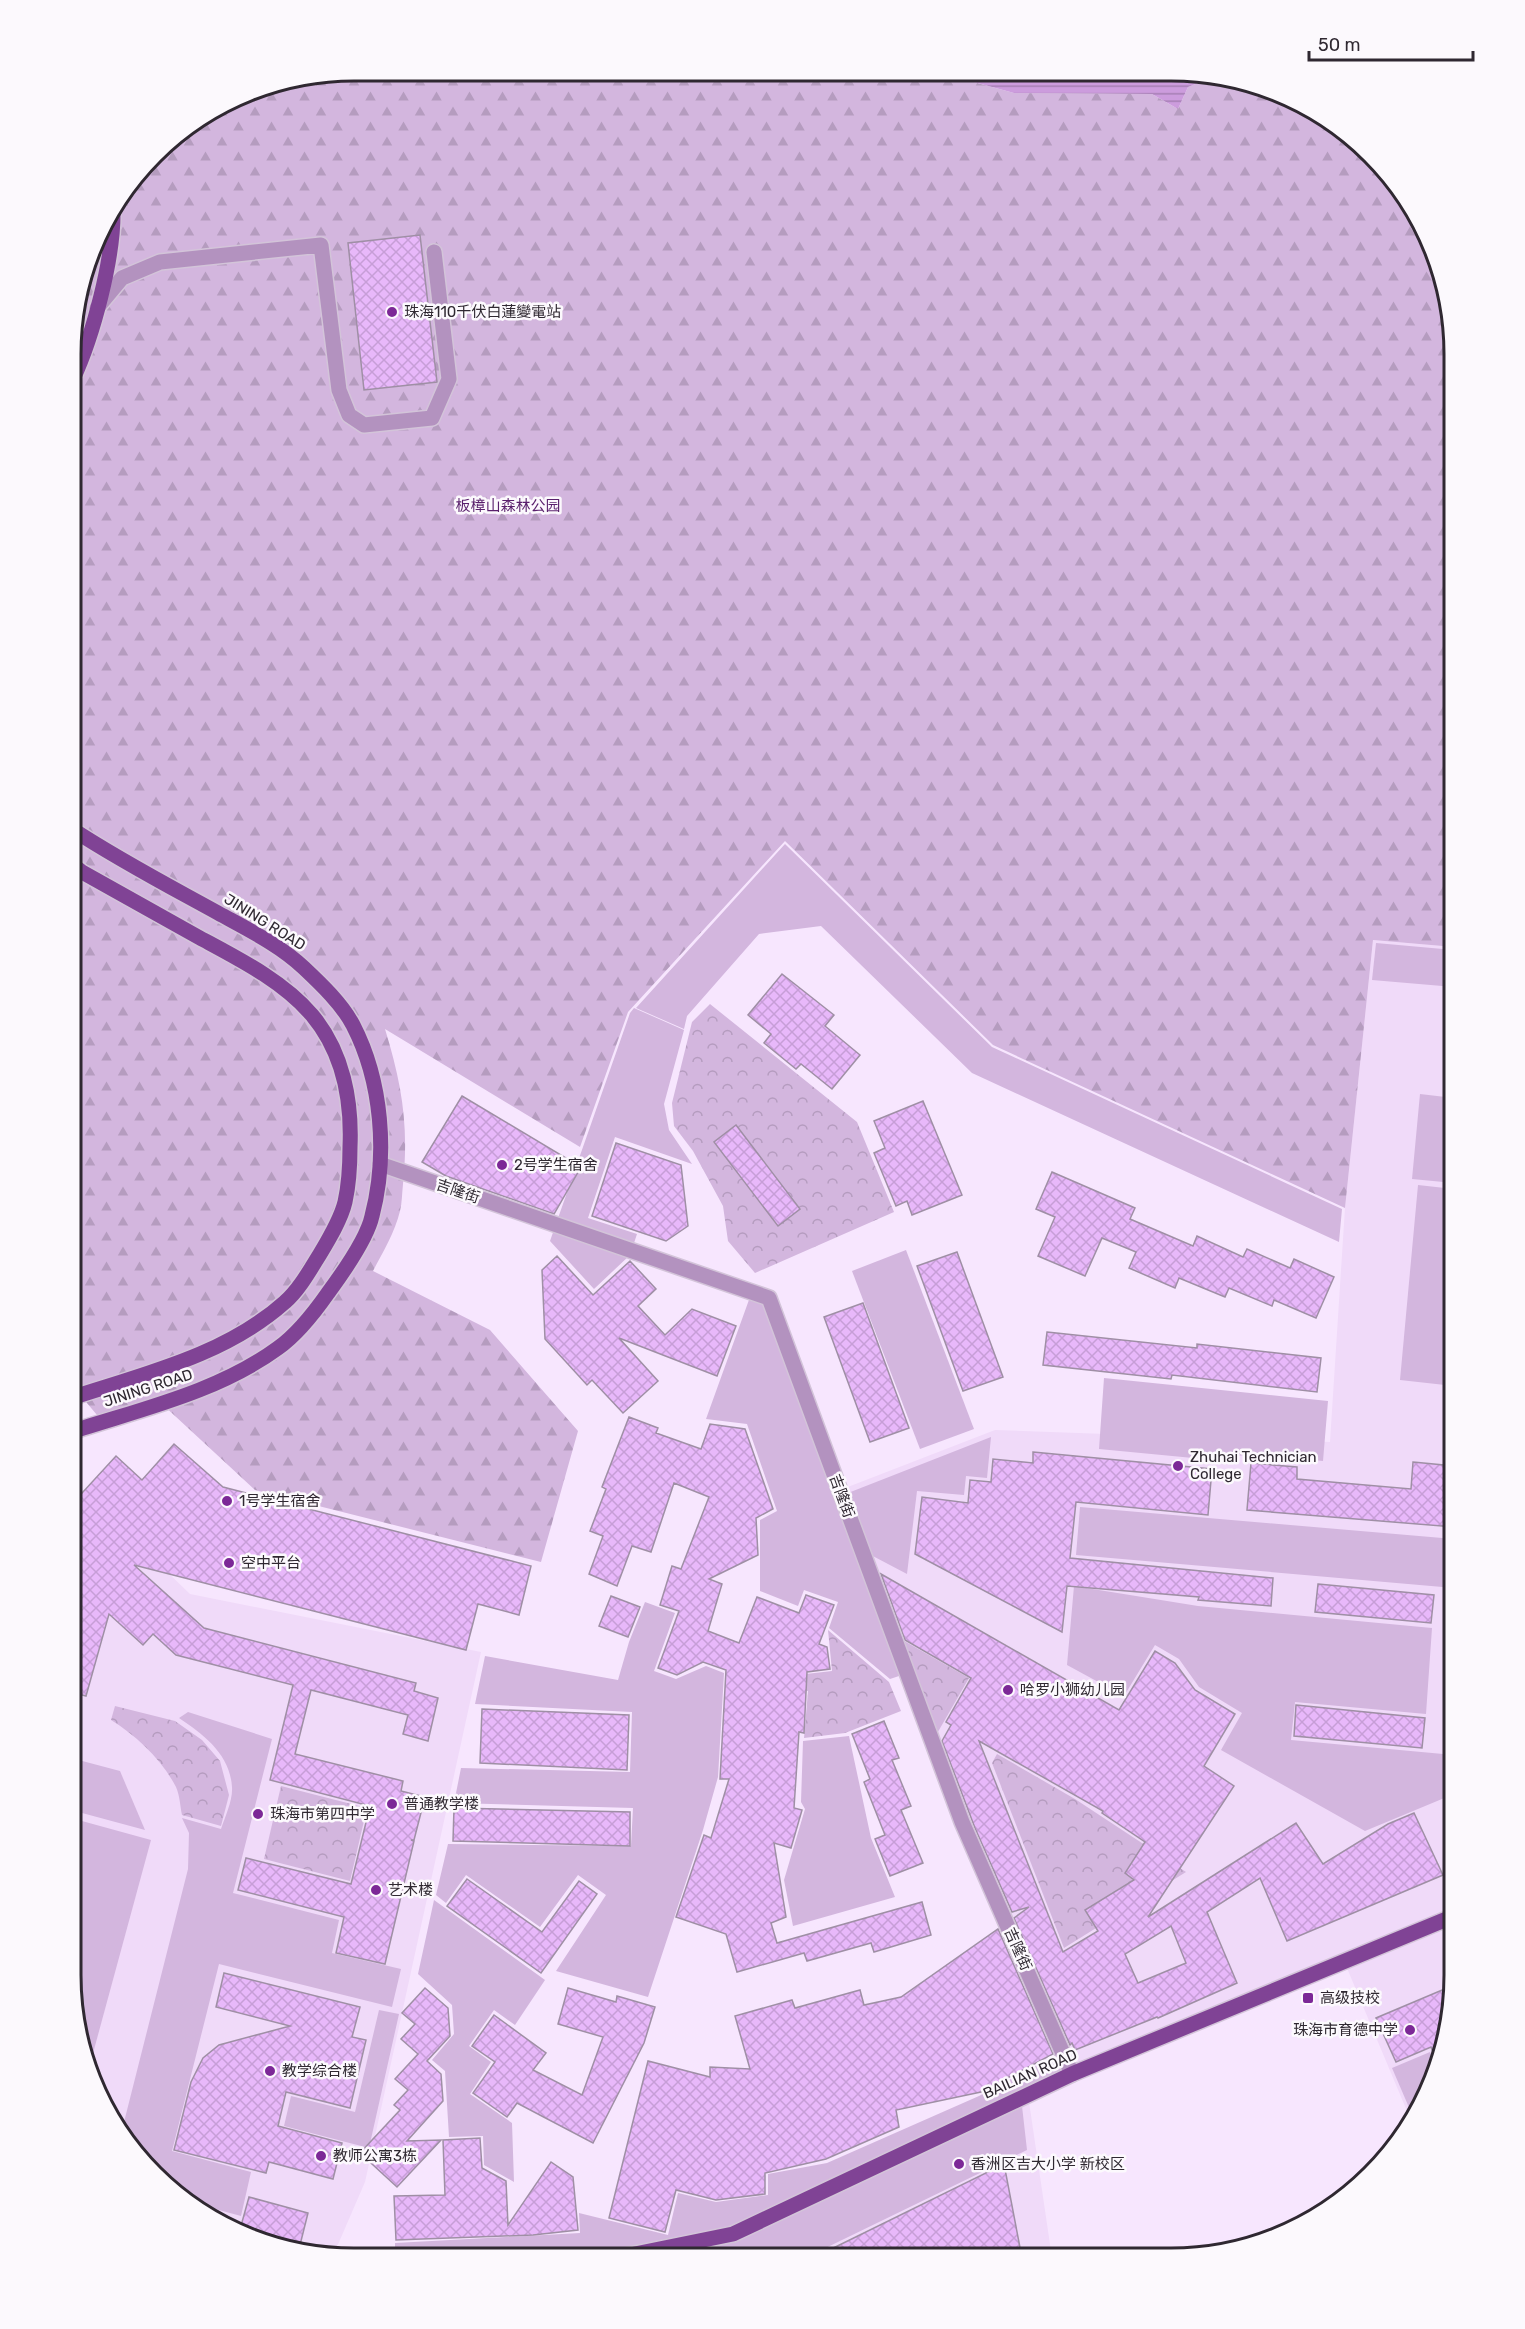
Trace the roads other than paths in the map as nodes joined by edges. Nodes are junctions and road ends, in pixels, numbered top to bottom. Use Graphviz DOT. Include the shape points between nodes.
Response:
graph roads {
  1 [pos="114,225"];
  2 [pos="434,252"];
  3 [pos="97,308"];
  4 [pos="81,361"];
  5 [pos="81,835"];
  6 [pos="81,871"];
  7 [pos="380,1164"];
  8 [pos="81,1395"];
  9 [pos="81,1429"];
  10 [pos="1444,1920"];
  11 [pos="1072,2074"];
  12 [pos="673,2248"];
  1 -- 3 [label="main road"];
  2 -- 3 [label="lane" via="449,379 432,418 363,424 349,415 339,390 321,245 160,262 122,278"];
  3 -- 4 [label="main road"];
  5 -- 7 [label="main road, JINING ROAD" via="263,938 303,967 330,994 352,1023 370,1066 378,1114"];
  6 -- 8 [label="main road, JINING ROAD" via="249,965 312,1015 341,1066 351,1131 345,1203 316,1260 287,1301 259,1323 220,1345"];
  7 -- 9 [label="main road, JINING ROAD" via="372,1218 347,1267 314,1314 280,1347 208,1387"];
  7 -- 11 [label="lane, 吉隆街" via="769,1298 963,1822"];
  10 -- 11 [label="main road, BAILIAN ROAD"];
  11 -- 12 [label="main road, BAILIAN ROAD" via="733,2234"];
}
